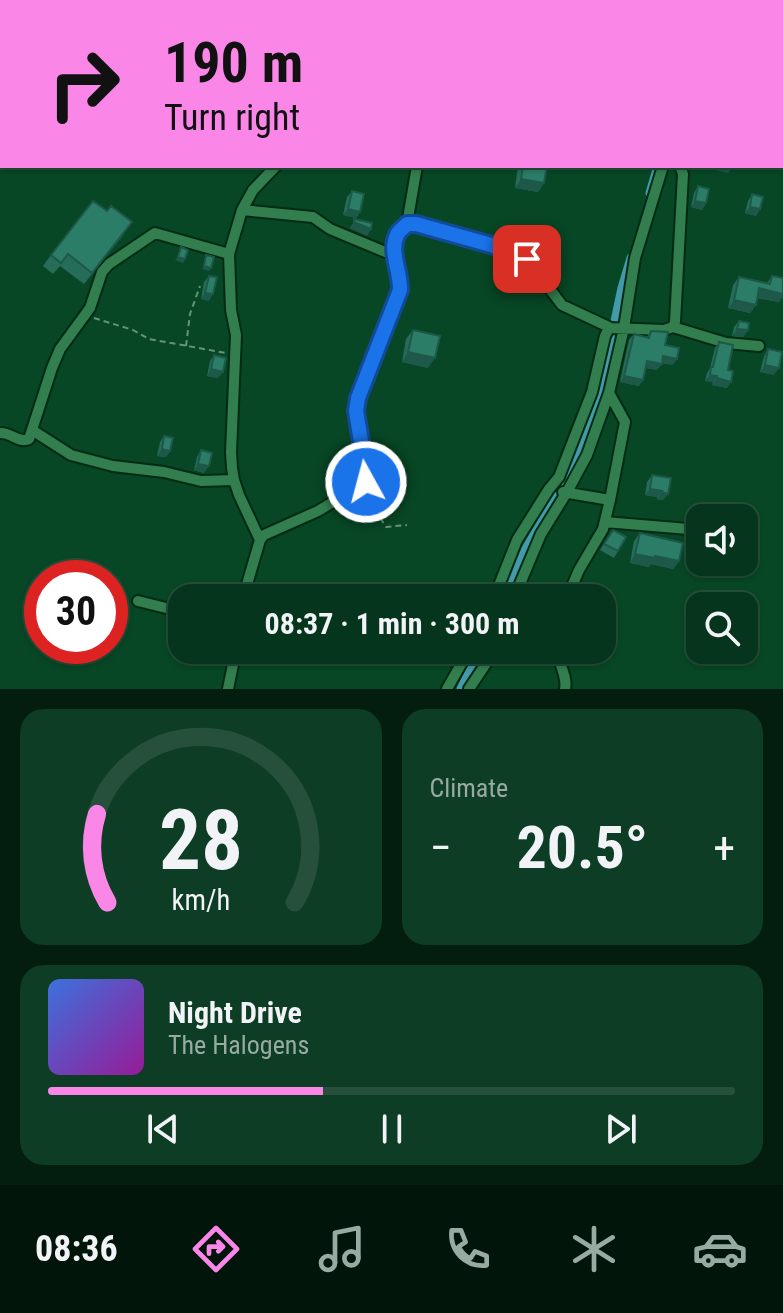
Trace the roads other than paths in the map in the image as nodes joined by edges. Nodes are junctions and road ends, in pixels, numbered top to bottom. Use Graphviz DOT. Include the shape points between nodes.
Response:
graph roads {
  1 [pos="274,168"];
  2 [pos="417,168"];
  3 [pos="662,168"];
  4 [pos="681,168"];
  5 [pos="242,210"];
  6 [pos="407,224"];
  7 [pos="229,254"];
  8 [pos="395,256"];
  9 [pos="673,327"];
  10 [pos="611,328"];
  11 [pos="624,328"];
  12 [pos="759,346"];
  13 [pos="609,393"];
  14 [pos="32,430"];
  15 [pos="0,433"];
  16 [pos="234,480"];
  17 [pos="549,489"];
  18 [pos="567,492"];
  19 [pos="610,500"];
  20 [pos="605,522"];
  21 [pos="686,529"];
  22 [pos="260,540"];
  23 [pos="247,584"];
  24 [pos="500,584"];
  25 [pos="520,584"];
  26 [pos="573,584"];
  27 [pos="138,601"];
  28 [pos="168,608"];
  29 [pos="233,664"];
  30 [pos="461,664"];
  31 [pos="484,664"];
  32 [pos="561,664"];
  33 [pos="228,689"];
  34 [pos="447,689"];
  35 [pos="469,689"];
  36 [pos="565,689"];
  1 -- 5 [label="street"];
  2 -- 6 [label="street"];
  3 -- 11 [label="street" via="635,258"];
  4 -- 9 [label="street"];
  5 -- 7 [label="street"];
  5 -- 8 [label="street" via="313,217"];
  6 -- 8 [label="street" via="397,235"];
  6 -- 10 [label="street" via="527,259 562,305"];
  7 -- 14 [label="street" via="155,233 109,264 95,298 60,349"];
  7 -- 16 [label="street" via="236,335"];
  8 -- 22 [label="street" via="400,290 356,411 367,478 363,486"];
  9 -- 11 [label="street"];
  9 -- 12 [label="street" via="726,343"];
  10 -- 11 [label="street"];
  10 -- 17 [label="street" via="572,447"];
  11 -- 13 [label="street"];
  13 -- 18 [label="street"];
  13 -- 19 [label="street" via="625,422"];
  14 -- 15 [label="street" via="26,441"];
  14 -- 16 [label="street" via="71,455 113,466 201,481"];
  16 -- 22 [label="street"];
  17 -- 18 [label="street"];
  17 -- 24 [label="street" via="517,540"];
  18 -- 19 [label="street"];
  18 -- 25 [label="street" via="541,534"];
  19 -- 20 [label="street"];
  20 -- 21 [label="street"];
  20 -- 26 [label="street"];
  22 -- 23 [label="street"];
  27 -- 28 [label="street"];
  29 -- 33 [label="street"];
  30 -- 34 [label="street"];
  31 -- 35 [label="street"];
  32 -- 36 [label="street"];
}
